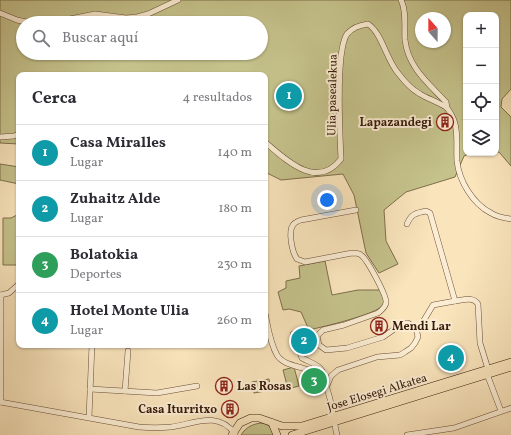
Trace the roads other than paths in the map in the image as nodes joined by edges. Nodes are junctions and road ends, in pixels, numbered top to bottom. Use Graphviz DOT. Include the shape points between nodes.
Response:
graph roads {
  1 [pos="178,0"];
  2 [pos="401,0"];
  3 [pos="0,13"];
  4 [pos="85,16"];
  5 [pos="110,16"];
  6 [pos="140,16"];
  7 [pos="16,19"];
  8 [pos="447,108"];
  9 [pos="16,135"];
  10 [pos="0,137"];
  11 [pos="268,145"];
  12 [pos="356,210"];
  13 [pos="511,219"];
  14 [pos="407,224"];
  15 [pos="16,286"];
  16 [pos="1,295"];
  17 [pos="455,301"];
  18 [pos="268,323"];
  19 [pos="416,328"];
  20 [pos="293,334"];
  21 [pos="92,348"];
  22 [pos="128,351"];
  23 [pos="511,362"];
  24 [pos="511,367"];
  25 [pos="488,371"];
  26 [pos="324,381"];
  27 [pos="197,386"];
  28 [pos="326,388"];
  29 [pos="90,389"];
  30 [pos="125,391"];
  31 [pos="0,402"];
  32 [pos="511,408"];
  33 [pos="501,411"];
  34 [pos="89,417"];
  35 [pos="333,420"];
  36 [pos="272,423"];
  37 [pos="235,434"];
  38 [pos="277,435"];
  39 [pos="292,435"];
  40 [pos="337,435"];
  41 [pos="406,435"];
  1 -- 6 [label="street"];
  2 -- 8 [label="street" via="408,55 417,71 446,102"];
  3 -- 7 [label="street"];
  4 -- 5 [label="street"];
  8 -- 11 [label="street, Ulia pasealekua" via="418,93 408,84 391,63 374,27 363,24 354,27 343,44 339,118 342,159 331,170 305,171"];
  8 -- 13 [label="street" via="455,125 457,163 464,185 474,199 490,213"];
  9 -- 10 [label="street"];
  12 -- 19 [label="street" via="301,220 292,228 297,259 305,262 358,253 364,258 385,297 382,310 320,332 319,345 326,350 347,348 383,337 403,323"];
  14 -- 17 [label="street" via="415,214 426,211 430,213"];
  15 -- 16 [label="street"];
  16 -- 31 [label="street"];
  17 -- 19 [label="street" via="433,305 421,325"];
  17 -- 25 [label="street" via="470,299 478,304 480,343"];
  18 -- 26 [label="street" via="282,360 311,371"];
  19 -- 28 [label="street" via="418,337 405,352 400,355 377,357 338,370 331,376"];
  20 -- 26 [label="street" via="302,358 320,367"];
  21 -- 29 [label="street"];
  22 -- 30 [label="street"];
  23 -- 25 [label="main road"];
  24 -- 25 [label="main road"];
  25 -- 33 [label="street"];
  25 -- 35 [label="main road"];
  26 -- 28 [label="street"];
  27 -- 30 [label="street" via="158,393"];
  28 -- 35 [label="street"];
  29 -- 30 [label="street"];
  29 -- 34 [label="street"];
  31 -- 34 [label="street"];
  32 -- 33 [label="street"];
  33 -- 41 [label="street" via="454,428"];
  34 -- 37 [label="street" via="156,428 214,420 226,424"];
  35 -- 36 [label="main road, Jose Elosegi Alkatea" via="295,427"];
  35 -- 39 [label="main road"];
  35 -- 40 [label="street"];
  36 -- 37 [label="main road" via="263,419 255,420"];
  36 -- 38 [label="main road"];
}
